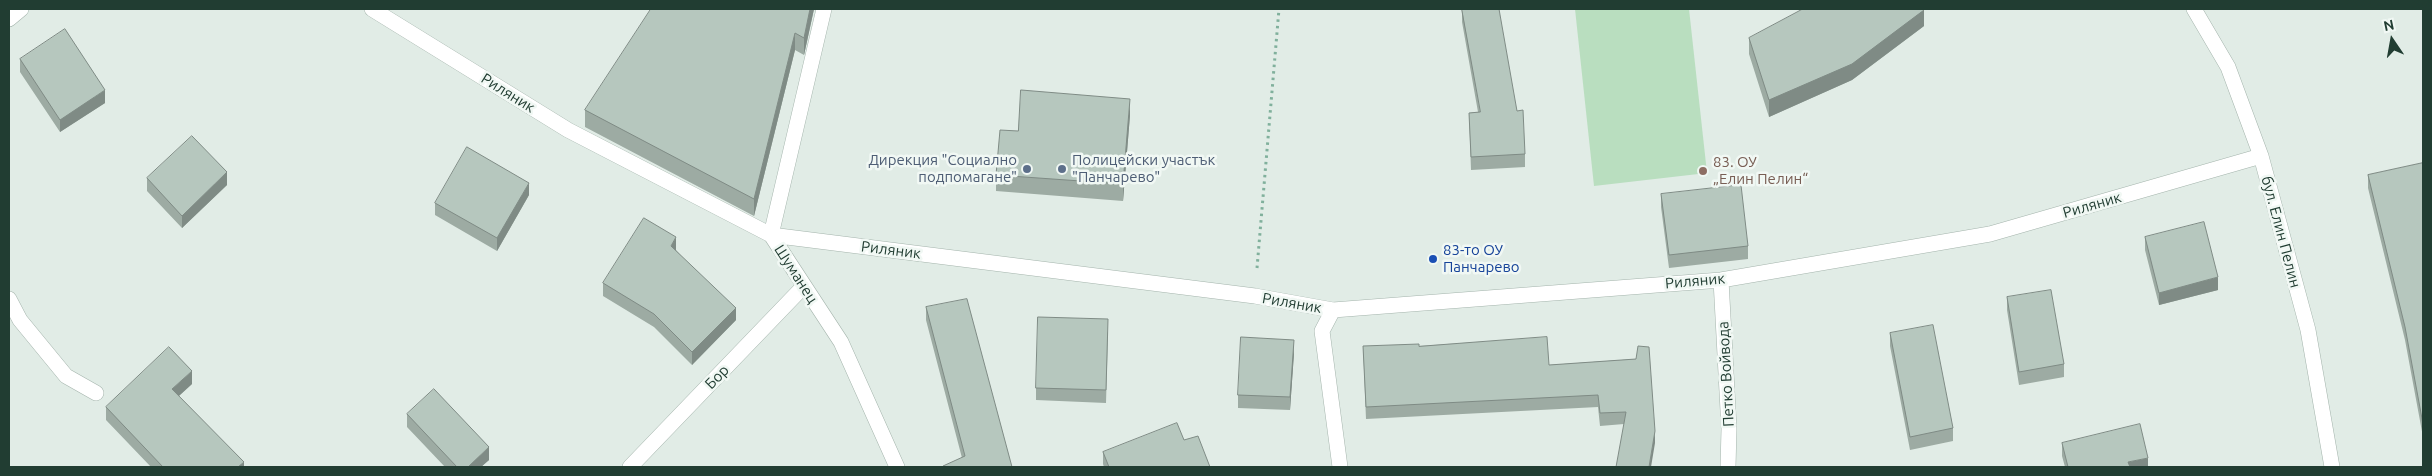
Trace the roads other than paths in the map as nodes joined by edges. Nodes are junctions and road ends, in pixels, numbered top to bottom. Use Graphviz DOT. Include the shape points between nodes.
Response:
graph roads {
  1 [pos="21,9"];
  2 [pos="372,9"];
  3 [pos="824,9"];
  4 [pos="2194,9"];
  5 [pos="9,19"];
  6 [pos="2261,156"];
  7 [pos="771,235"];
  8 [pos="1721,280"];
  9 [pos="804,286"];
  10 [pos="9,299"];
  11 [pos="1333,310"];
  12 [pos="96,393"];
  13 [pos="630,467"];
  14 [pos="897,467"];
  15 [pos="1340,467"];
  16 [pos="1728,467"];
  17 [pos="2332,467"];
  1 -- 5 [label="street"];
  2 -- 7 [label="street, Риляник" via="568,130"];
  3 -- 7 [label="street, Шуманец"];
  4 -- 6 [label="street, бул. Елин Пелин" via="2228,67"];
  6 -- 8 [label="street, Риляник" via="1990,234"];
  6 -- 17 [label="street, бул. Елин Пелин" via="2308,330"];
  7 -- 9 [label="street, Шуманец"];
  7 -- 11 [label="street, Риляник" via="1255,296"];
  8 -- 11 [label="street, Риляник"];
  8 -- 16 [label="street, Петко Войвода"];
  9 -- 13 [label="street, Бор"];
  9 -- 14 [label="street, Шуманец" via="841,342"];
  10 -- 12 [label="street" via="20,320 66,376"];
  11 -- 15 [label="street" via="1322,331"];
}
